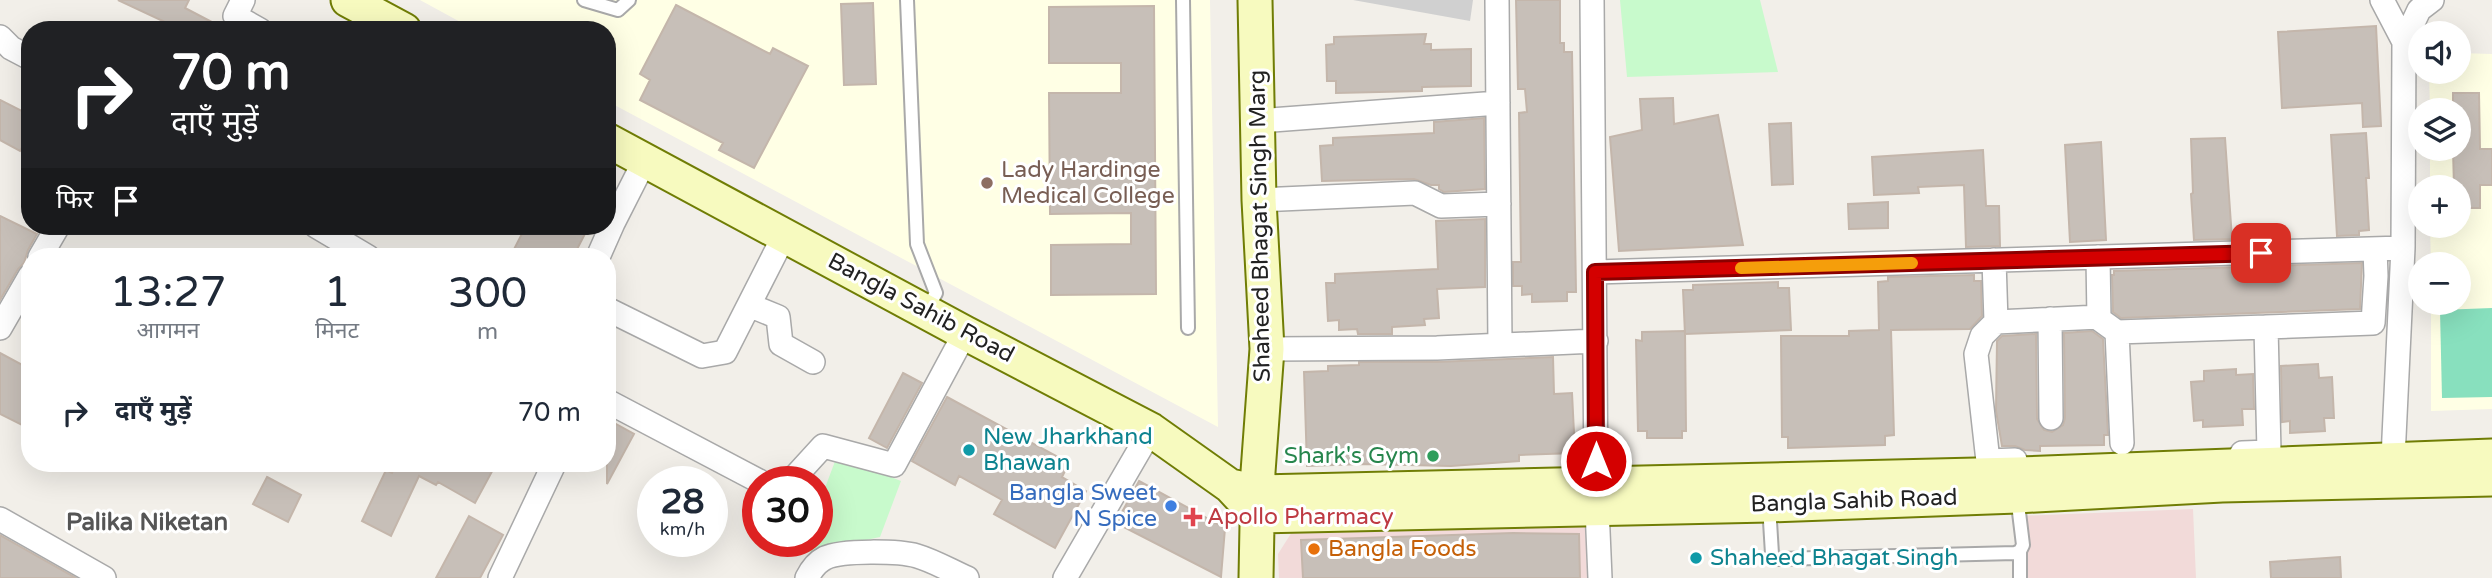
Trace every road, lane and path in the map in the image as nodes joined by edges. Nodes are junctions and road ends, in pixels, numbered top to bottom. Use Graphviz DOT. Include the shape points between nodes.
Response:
graph roads {
  1 [pos="243,0"];
  2 [pos="584,0"];
  3 [pos="629,0"];
  4 [pos="908,0"];
  5 [pos="1183,0"];
  6 [pos="1255,0"];
  7 [pos="1497,0"];
  8 [pos="1592,0"];
  9 [pos="2382,0"];
  10 [pos="2432,0"];
  11 [pos="243,21"];
  12 [pos="0,37"];
  13 [pos="2404,42"];
  14 [pos="21,53"];
  15 [pos="1498,103"];
  16 [pos="1258,121"];
  17 [pos="616,145"];
  18 [pos="645,160"];
  19 [pos="1259,200"];
  20 [pos="1499,204"];
  21 [pos="616,211"];
  22 [pos="785,234"];
  23 [pos="331,235"];
  24 [pos="353,248"];
  25 [pos="2403,248"];
  26 [pos="2375,249"];
  27 [pos="2098,257"];
  28 [pos="1994,260"];
  29 [pos="1595,272"];
  30 [pos="21,292"];
  31 [pos="748,305"];
  32 [pos="926,312"];
  33 [pos="616,313"];
  34 [pos="2099,317"];
  35 [pos="2050,319"];
  36 [pos="1996,322"];
  37 [pos="2266,327"];
  38 [pos="0,328"];
  39 [pos="1188,328"];
  40 [pos="2117,332"];
  41 [pos="965,333"];
  42 [pos="1596,341"];
  43 [pos="1500,345"];
  44 [pos="1267,349"];
  45 [pos="813,362"];
  46 [pos="616,406"];
  47 [pos="2051,418"];
  48 [pos="1151,430"];
  49 [pos="2122,443"];
  50 [pos="2492,456"];
  51 [pos="2393,458"];
  52 [pos="1882,464"];
  53 [pos="1842,465"];
  54 [pos="805,466"];
  55 [pos="550,472"];
  56 [pos="742,472"];
  57 [pos="2492,479"];
  58 [pos="2017,496"];
  59 [pos="1596,497"];
  60 [pos="1249,498"];
  61 [pos="1769,505"];
  62 [pos="0,519"];
  63 [pos="2020,551"];
  64 [pos="104,578"];
  65 [pos="499,578"];
  66 [pos="807,578"];
  67 [pos="967,578"];
  68 [pos="1065,578"];
  69 [pos="1256,578"];
  70 [pos="1600,578"];
  71 [pos="2020,578"];
  1 -- 11 [label="street" via="234,16"];
  2 -- 3 [label="lane" via="618,9"];
  4 -- 32 [label="lane" via="917,244 936,293"];
  5 -- 39 [label="lane"];
  6 -- 16 [label="street, Shaheed Bhagat Singh Marg"];
  7 -- 15 [label="street"];
  8 -- 29 [label="street"];
  9 -- 13 [label="street"];
  10 -- 13 [label="street" via="2419,10"];
  12 -- 14 [label="street"];
  13 -- 25 [label="street"];
  15 -- 16 [label="street"];
  15 -- 20 [label="street"];
  16 -- 19 [label="street, Shaheed Bhagat Singh Marg"];
  17 -- 18 [label="street, Bangla Sahib Road"];
  18 -- 21 [label="street"];
  18 -- 22 [label="street, Bangla Sahib Road"];
  19 -- 20 [label="street" via="1415,193 1441,206"];
  19 -- 44 [label="street, Shaheed Bhagat Singh Marg"];
  20 -- 43 [label="street"];
  22 -- 31 [label="street"];
  22 -- 32 [label="street, Bangla Sahib Road"];
  23 -- 24 [label="street"];
  25 -- 26 [label="street"];
  25 -- 51 [label="street"];
  26 -- 27 [label="street"];
  26 -- 37 [label="street" via="2373,323"];
  27 -- 28 [label="street"];
  27 -- 34 [label="street"];
  28 -- 29 [label="street"];
  28 -- 36 [label="street"];
  29 -- 42 [label="street"];
  30 -- 38 [label="street"];
  31 -- 33 [label="street" via="724,352 702,356"];
  31 -- 45 [label="street" via="778,317 781,344"];
  32 -- 41 [label="street, Bangla Sahib Road"];
  34 -- 35 [label="street"];
  34 -- 40 [label="street"];
  35 -- 36 [label="street"];
  35 -- 47 [label="street"];
  36 -- 37 [label="street" via="1982,336 1976,354 1981,461 2269,452"];
  37 -- 40 [label="street"];
  40 -- 49 [label="street"];
  41 -- 48 [label="street, Bangla Sahib Road"];
  41 -- 54 [label="street" via="894,465 823,446"];
  42 -- 43 [label="street"];
  42 -- 59 [label="street"];
  43 -- 44 [label="street"];
  44 -- 60 [label="street, Shaheed Bhagat Singh Marg" via="1258,472"];
  46 -- 56 [label="street"];
  48 -- 60 [label="street, Bangla Sahib Road"];
  48 -- 68 [label="street"];
  50 -- 51 [label="street, Bangla Sahib Road"];
  51 -- 59 [label="street, Bangla Sahib Road"];
  52 -- 53 [label="lane"];
  55 -- 65 [label="street"];
  57 -- 58 [label="street, Bangla Sahib Road" via="2222,485"];
  58 -- 61 [label="street, Bangla Sahib Road"];
  58 -- 63 [label="lane"];
  59 -- 60 [label="street, Bangla Sahib Road"];
  59 -- 61 [label="street, Bangla Sahib Road"];
  59 -- 70 [label="street"];
  60 -- 69 [label="street, Shaheed Bhagat Singh Marg"];
  61 -- 63 [label="lane" via="1775,559"];
  62 -- 64 [label="street"];
  63 -- 71 [label="lane"];
  66 -- 67 [label="street" via="824,559 897,552 918,556"];
}
